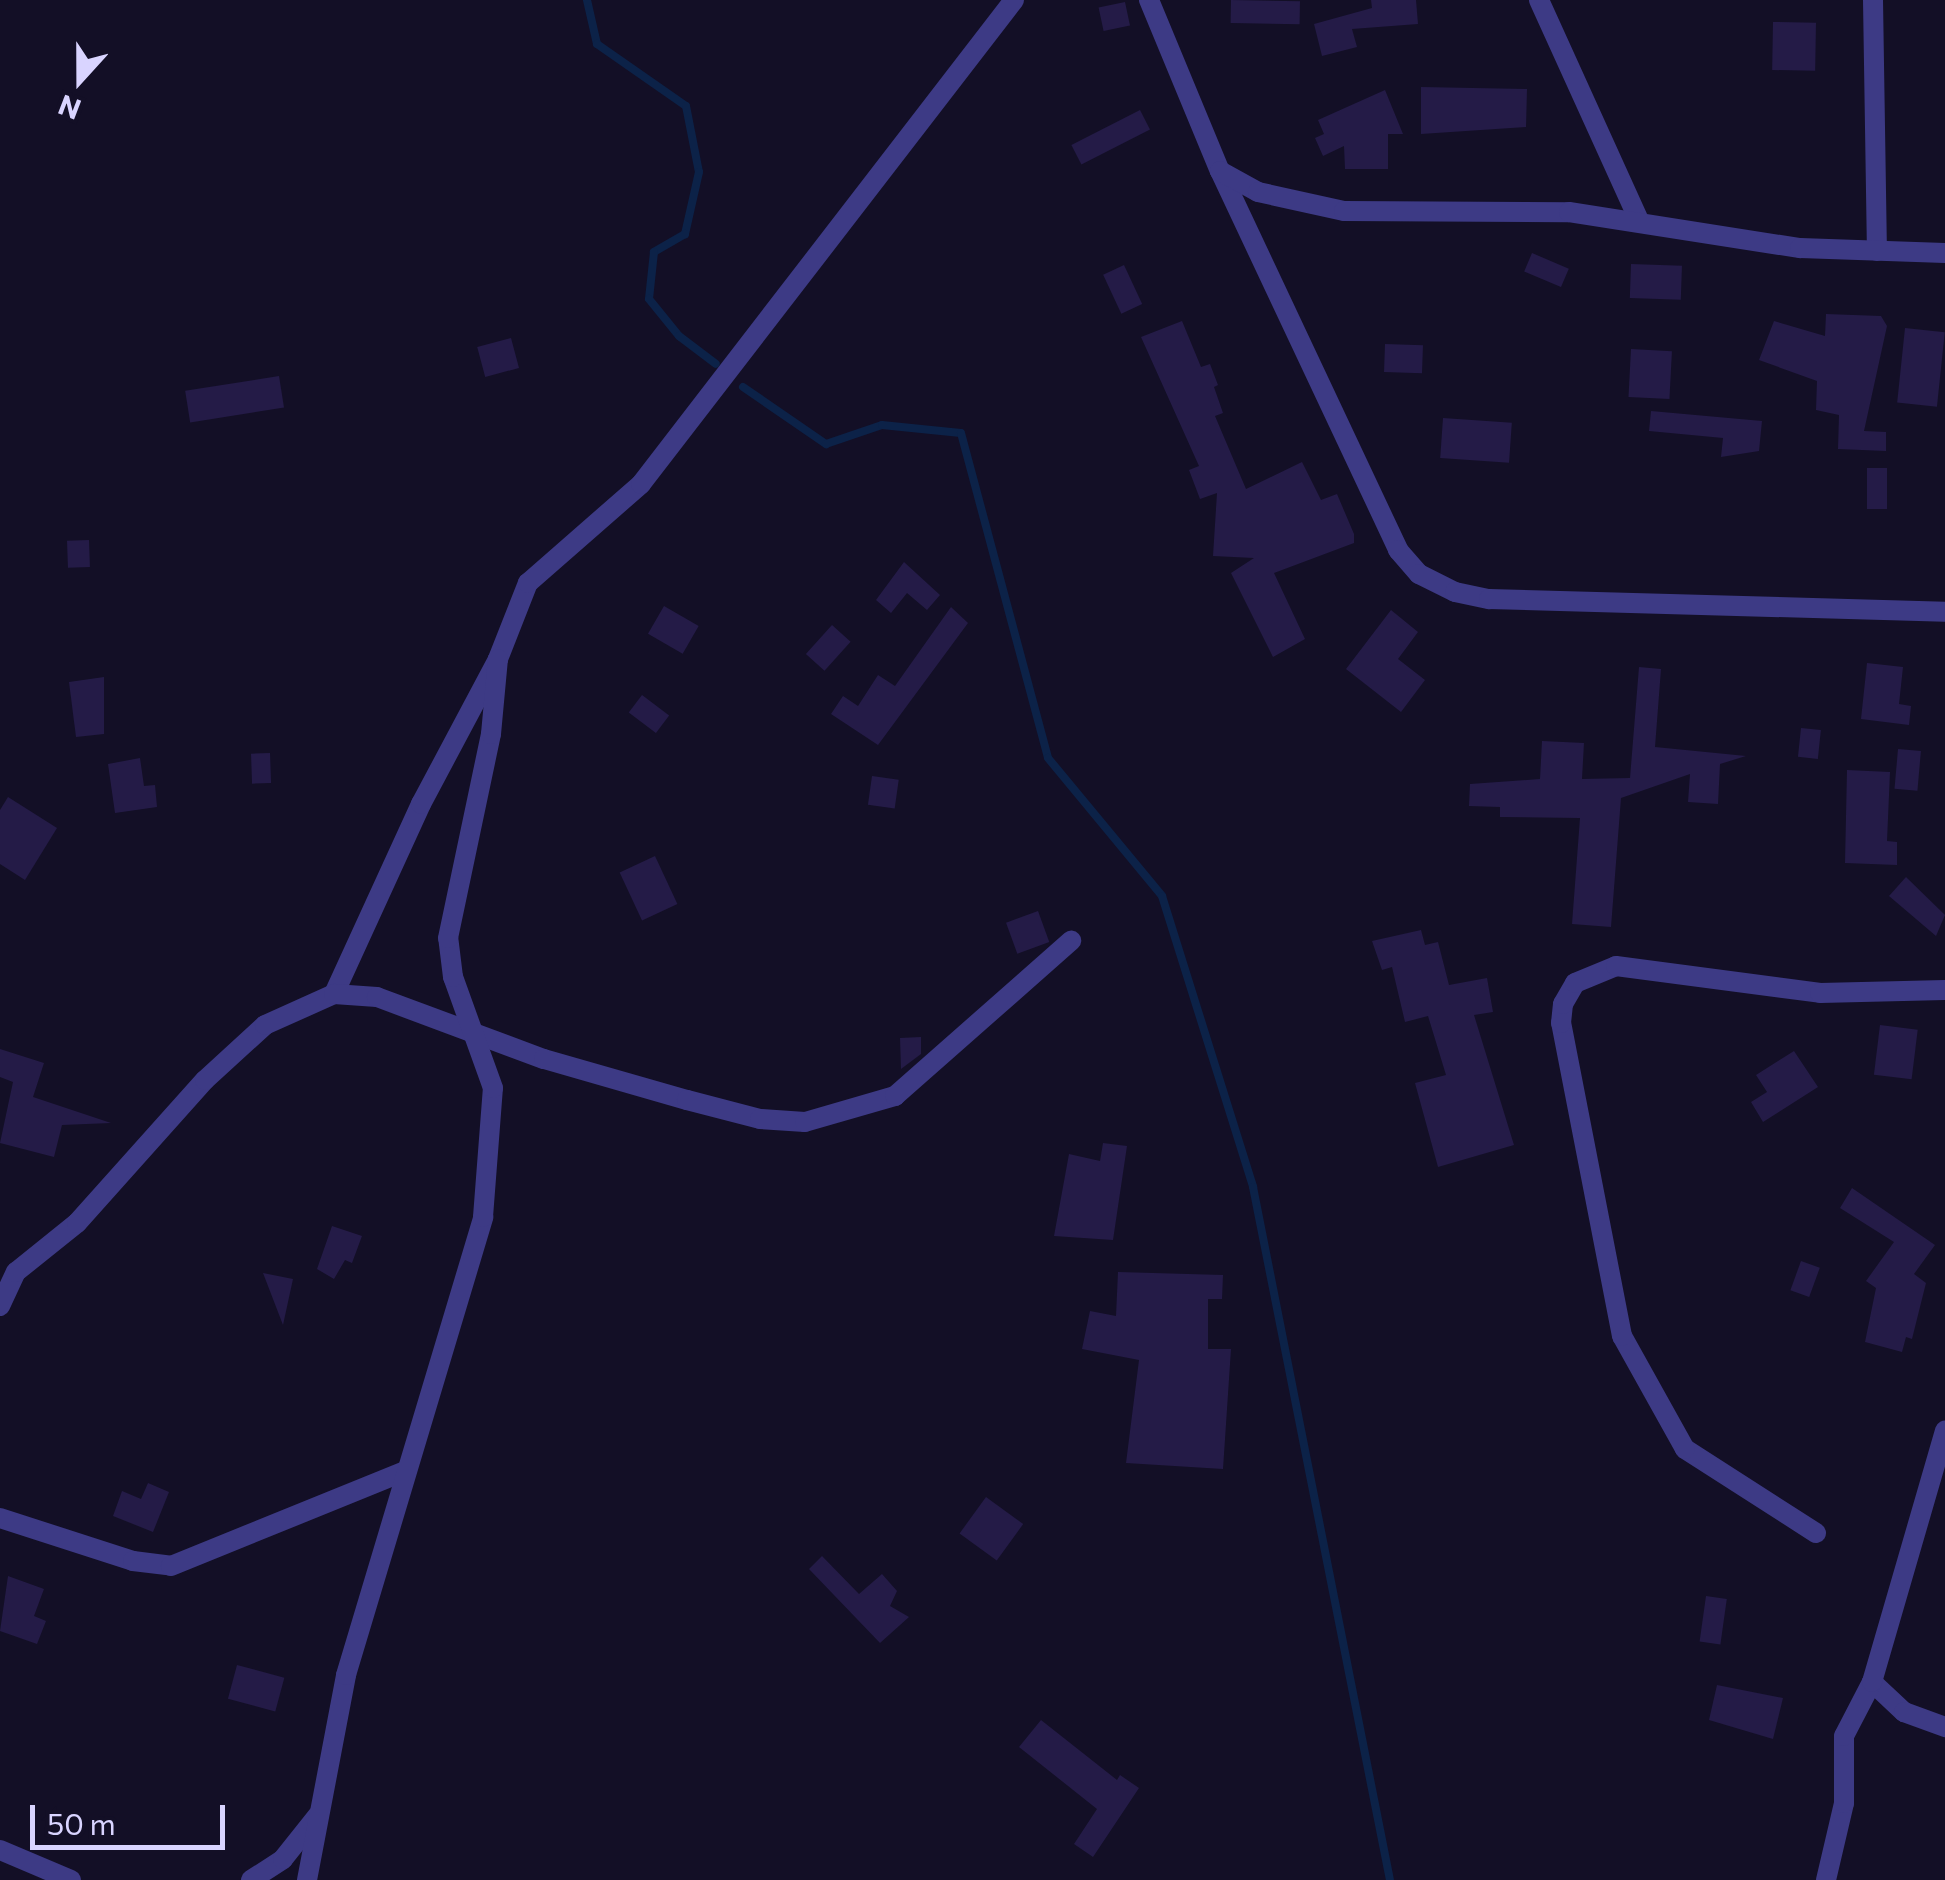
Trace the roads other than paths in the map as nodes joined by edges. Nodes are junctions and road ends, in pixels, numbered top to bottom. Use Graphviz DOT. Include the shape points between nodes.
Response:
graph roads {
  1 [pos="1014,0"];
  2 [pos="1149,0"];
  3 [pos="1539,0"];
  4 [pos="1873,0"];
  5 [pos="1220,171"];
  6 [pos="1638,218"];
  7 [pos="1877,251"];
  8 [pos="1945,253"];
  9 [pos="1945,612"];
  10 [pos="498,659"];
  11 [pos="1071,941"];
  12 [pos="1945,990"];
  13 [pos="334,994"];
  14 [pos="477,1032"];
  15 [pos="0,1306"];
  16 [pos="1945,1430"];
  17 [pos="403,1472"];
  18 [pos="0,1518"];
  19 [pos="1816,1533"];
  20 [pos="1872,1682"];
  21 [pos="1945,1727"];
  22 [pos="320,1813"];
  23 [pos="0,1850"];
  24 [pos="71,1880"];
  25 [pos="251,1880"];
  26 [pos="307,1880"];
  27 [pos="1826,1880"];
  1 -- 10 [label="street" via="641,484 528,583"];
  2 -- 5 [label="street"];
  3 -- 6 [label="street"];
  4 -- 7 [label="street"];
  5 -- 6 [label="street" via="1258,192 1344,211 1470,208"];
  5 -- 9 [label="street" via="1398,550 1419,574 1455,592 1490,599"];
  6 -- 7 [label="street" via="1800,248"];
  7 -- 8 [label="street"];
  10 -- 13 [label="street"];
  10 -- 14 [label="street" via="491,734 448,938 454,976"];
  11 -- 14 [label="street" via="894,1096 805,1122 760,1119 687,1100 544,1060"];
  12 -- 19 [label="street" via="1820,993 1616,966 1590,972 1563,1004 1561,1024 1622,1336 1685,1450"];
  13 -- 14 [label="street" via="377,997"];
  13 -- 15 [label="street" via="266,1025 205,1080 77,1223 16,1272"];
  14 -- 17 [label="street" via="493,1088 482,1218 461,1307"];
  16 -- 20 [label="street"];
  17 -- 18 [label="street" via="171,1566 133,1561"];
  17 -- 22 [label="street" via="334,1719"];
  20 -- 21 [label="street" via="1904,1712"];
  20 -- 27 [label="street" via="1844,1736 1844,1803"];
  22 -- 25 [label="street" via="282,1859"];
  22 -- 26 [label="street"];
  23 -- 24 [label="street"];
}
